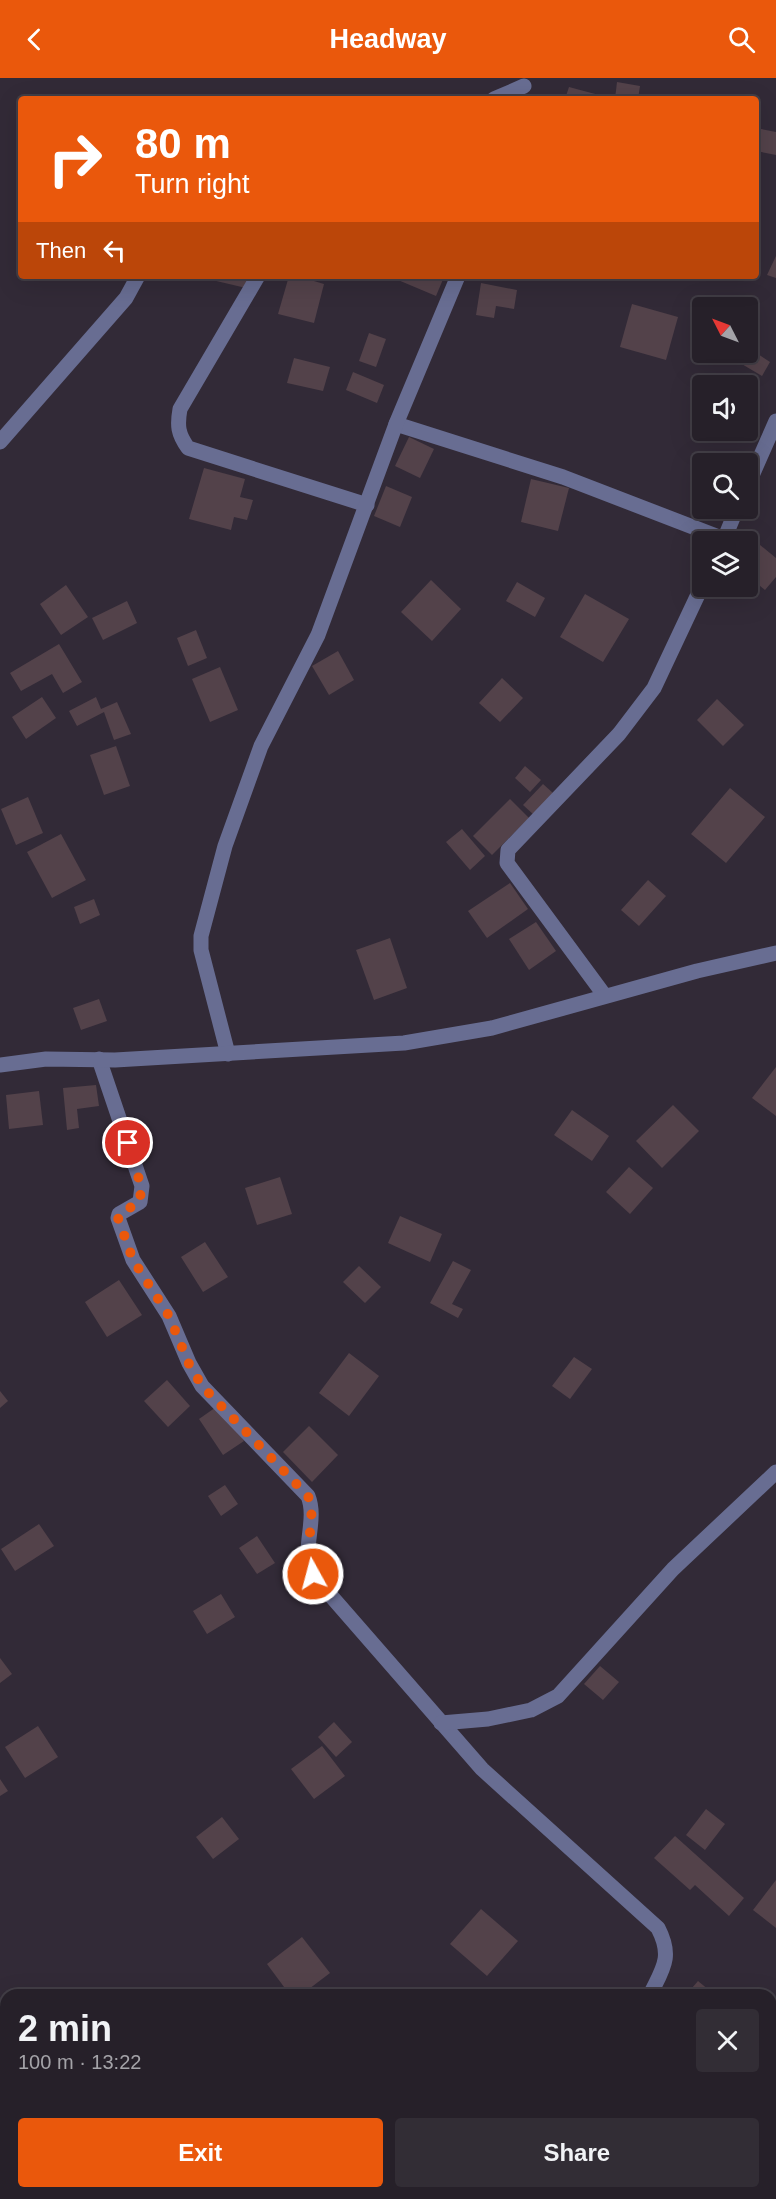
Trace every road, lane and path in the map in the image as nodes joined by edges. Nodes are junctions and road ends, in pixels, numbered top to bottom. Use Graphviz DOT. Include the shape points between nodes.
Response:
graph roads {
  1 [pos="524,88"];
  2 [pos="502,96"];
  3 [pos="136,279"];
  4 [pos="256,279"];
  5 [pos="457,279"];
  6 [pos="776,421"];
  7 [pos="396,424"];
  8 [pos="0,442"];
  9 [pos="758,462"];
  10 [pos="367,505"];
  11 [pos="701,531"];
  12 [pos="697,597"];
  13 [pos="776,953"];
  14 [pos="605,996"];
  15 [pos="228,1054"];
  16 [pos="99,1059"];
  17 [pos="0,1065"];
  18 [pos="776,1472"];
  19 [pos="441,1723"];
  20 [pos="653,1989"];
  1 -- 2 [label="street"];
  3 -- 8 [label="street" via="126,298"];
  4 -- 10 [label="street" via="180,409 179,436 188,448"];
  5 -- 7 [label="street"];
  6 -- 9 [label="street"];
  7 -- 10 [label="street"];
  7 -- 11 [label="street" via="563,477"];
  10 -- 15 [label="street" via="318,634 261,746 225,846 201,936 201,950"];
  12 -- 14 [label="street" via="654,688 619,734 508,850 507,863"];
  13 -- 14 [label="street"];
  14 -- 15 [label="street" via="492,1028 404,1043"];
  15 -- 16 [label="street"];
  16 -- 17 [label="street" via="46,1059"];
  16 -- 19 [label="street" via="141,1186 140,1202 118,1218 133,1260 169,1316 202,1386 308,1496 312,1507 308,1558 313,1574"];
  18 -- 19 [label="street" via="673,1569 558,1696 531,1710"];
  19 -- 20 [label="street" via="482,1769 657,1928 666,1943 666,1961"];
}
